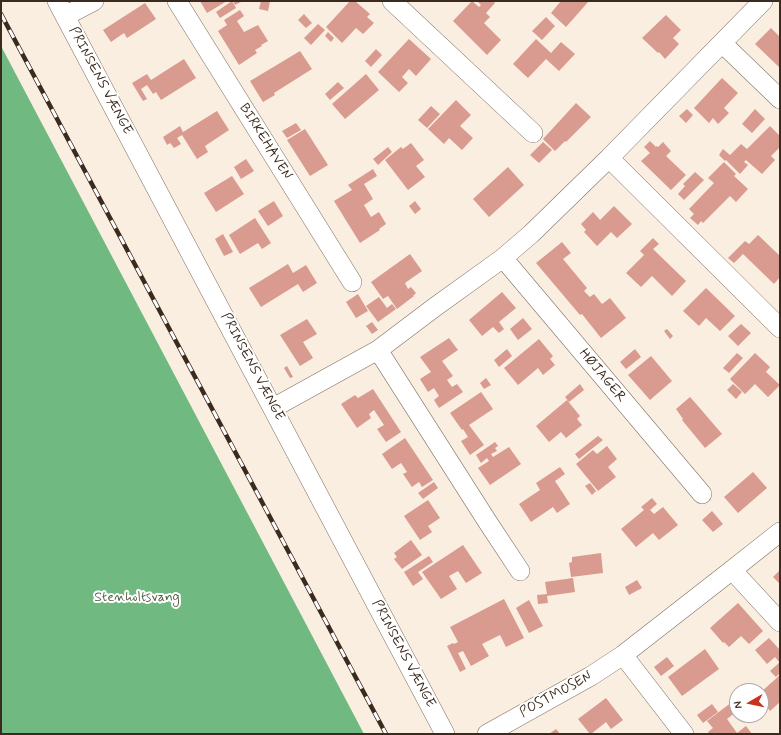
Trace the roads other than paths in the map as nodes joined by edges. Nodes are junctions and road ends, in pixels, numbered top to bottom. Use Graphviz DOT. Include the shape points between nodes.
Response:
graph roads {
  1 [pos="94,1"];
  2 [pos="177,1"];
  3 [pos="392,1"];
  4 [pos="763,1"];
  5 [pos="61,9"];
  6 [pos="722,43"];
  7 [pos="780,99"];
  8 [pos="533,133"];
  9 [pos="609,158"];
  10 [pos="503,258"];
  11 [pos="352,282"];
  12 [pos="780,328"];
  13 [pos="378,350"];
  14 [pos="273,408"];
  15 [pos="702,494"];
  16 [pos="780,532"];
  17 [pos="732,570"];
  18 [pos="520,571"];
  19 [pos="780,622"];
  20 [pos="623,655"];
  21 [pos="445,734"];
  22 [pos="487,734"];
  23 [pos="684,734"];
  1 -- 5 [label="street"];
  2 -- 11 [label="street, BIRKEHAVEN"];
  3 -- 8 [label="street"];
  4 -- 6 [label="street"];
  5 -- 14 [label="street, PRINSENS VÆNGE"];
  6 -- 7 [label="street"];
  6 -- 9 [label="street"];
  9 -- 10 [label="street"];
  9 -- 12 [label="street"];
  10 -- 13 [label="street"];
  10 -- 15 [label="street, HØJAGER"];
  13 -- 14 [label="street"];
  13 -- 18 [label="street"];
  14 -- 21 [label="street, PRINSENS VÆNGE"];
  16 -- 17 [label="street, POSTMOSEN"];
  17 -- 19 [label="street"];
  17 -- 20 [label="street, POSTMOSEN"];
  20 -- 22 [label="street, POSTMOSEN" via="591,676"];
  20 -- 23 [label="street"];
}
